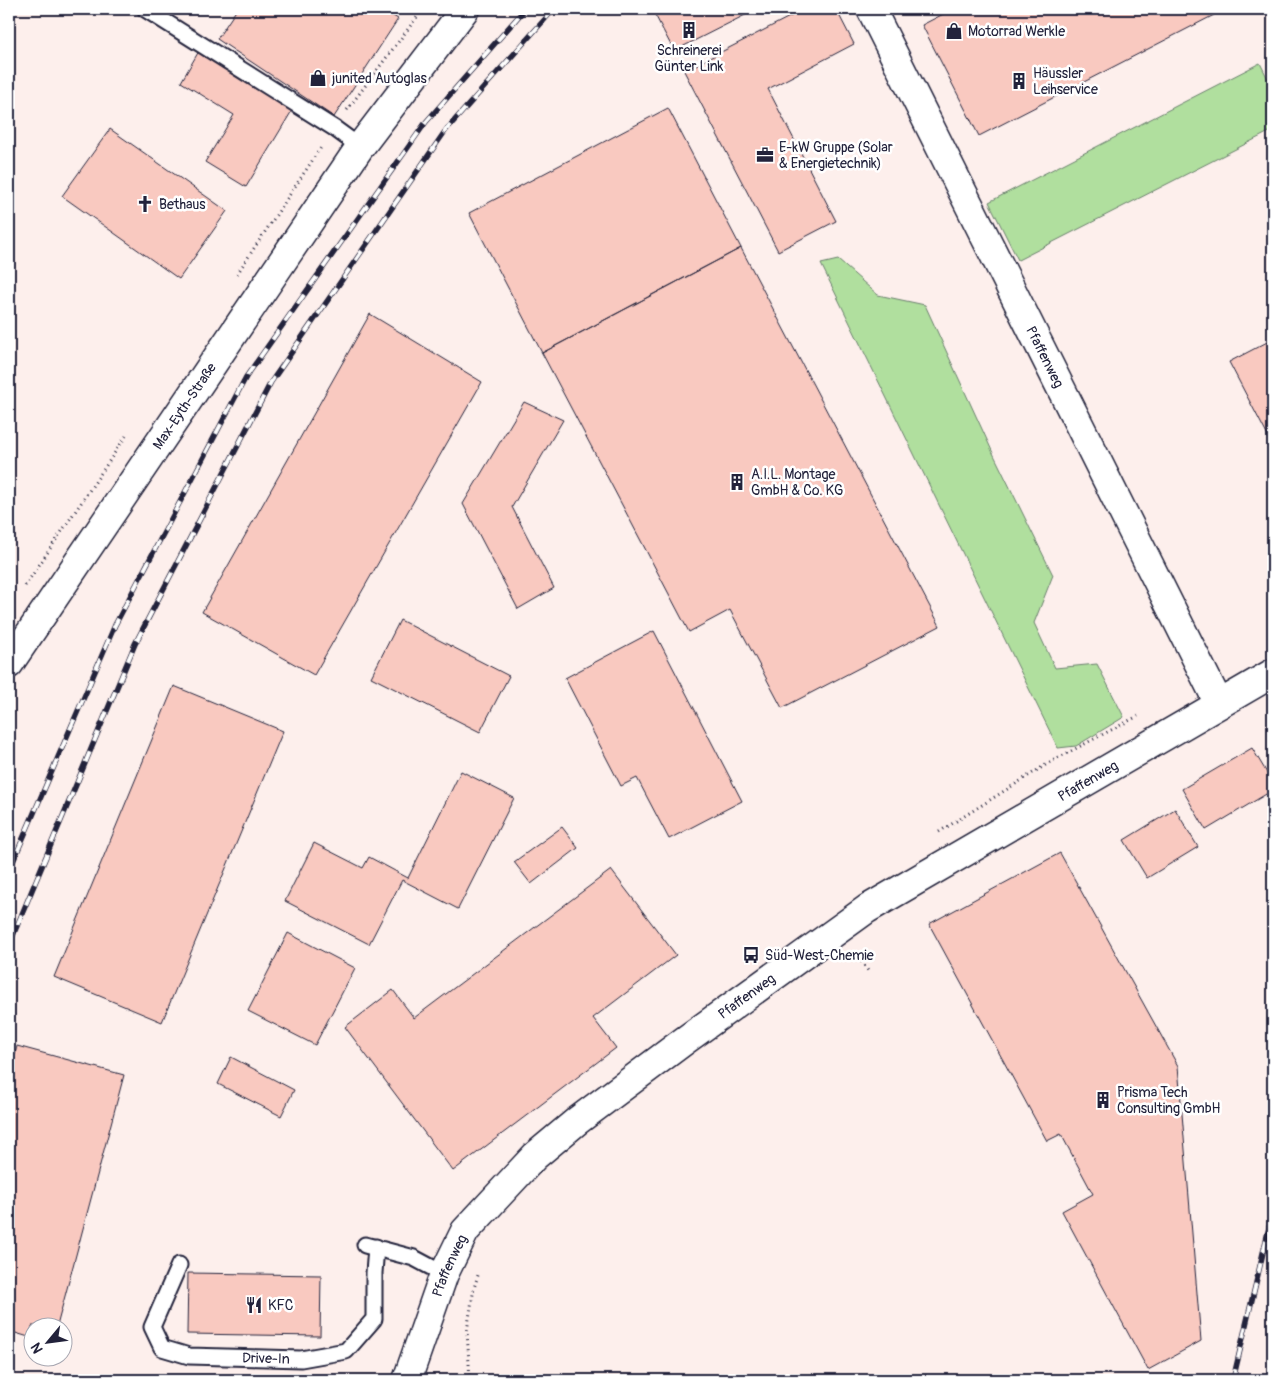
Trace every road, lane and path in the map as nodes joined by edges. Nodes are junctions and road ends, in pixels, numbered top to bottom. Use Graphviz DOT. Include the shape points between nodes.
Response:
graph roads {
  1 [pos="145,9"];
  2 [pos="465,9"];
  3 [pos="871,9"];
  4 [pos="360,148"];
  5 [pos="9,664"];
  6 [pos="1273,673"];
  7 [pos="1219,704"];
  8 [pos="852,948"];
  9 [pos="868,971"];
  10 [pos="482,1263"];
  11 [pos="179,1265"];
  12 [pos="444,1274"];
  13 [pos="407,1380"];
  14 [pos="470,1380"];
  1 -- 4 [label="lane" via="334,128"];
  2 -- 4 [label="street, Max-Eyth-Straße"];
  3 -- 7 [label="street, Pfaffenweg"];
  4 -- 5 [label="street, Max-Eyth-Straße"];
  6 -- 7 [label="street, Pfaffenweg"];
  7 -- 12 [label="street, Pfaffenweg" via="868,909 684,1041 535,1156 465,1231"];
  8 -- 9 [label="path"];
  10 -- 14 [label="path" via="467,1331"];
  11 -- 12 [label="lane, Drive-In" via="152,1327 162,1348 189,1356 301,1359 346,1351 374,1319 371,1246 414,1258"];
  12 -- 13 [label="street, Pfaffenweg"];
}
